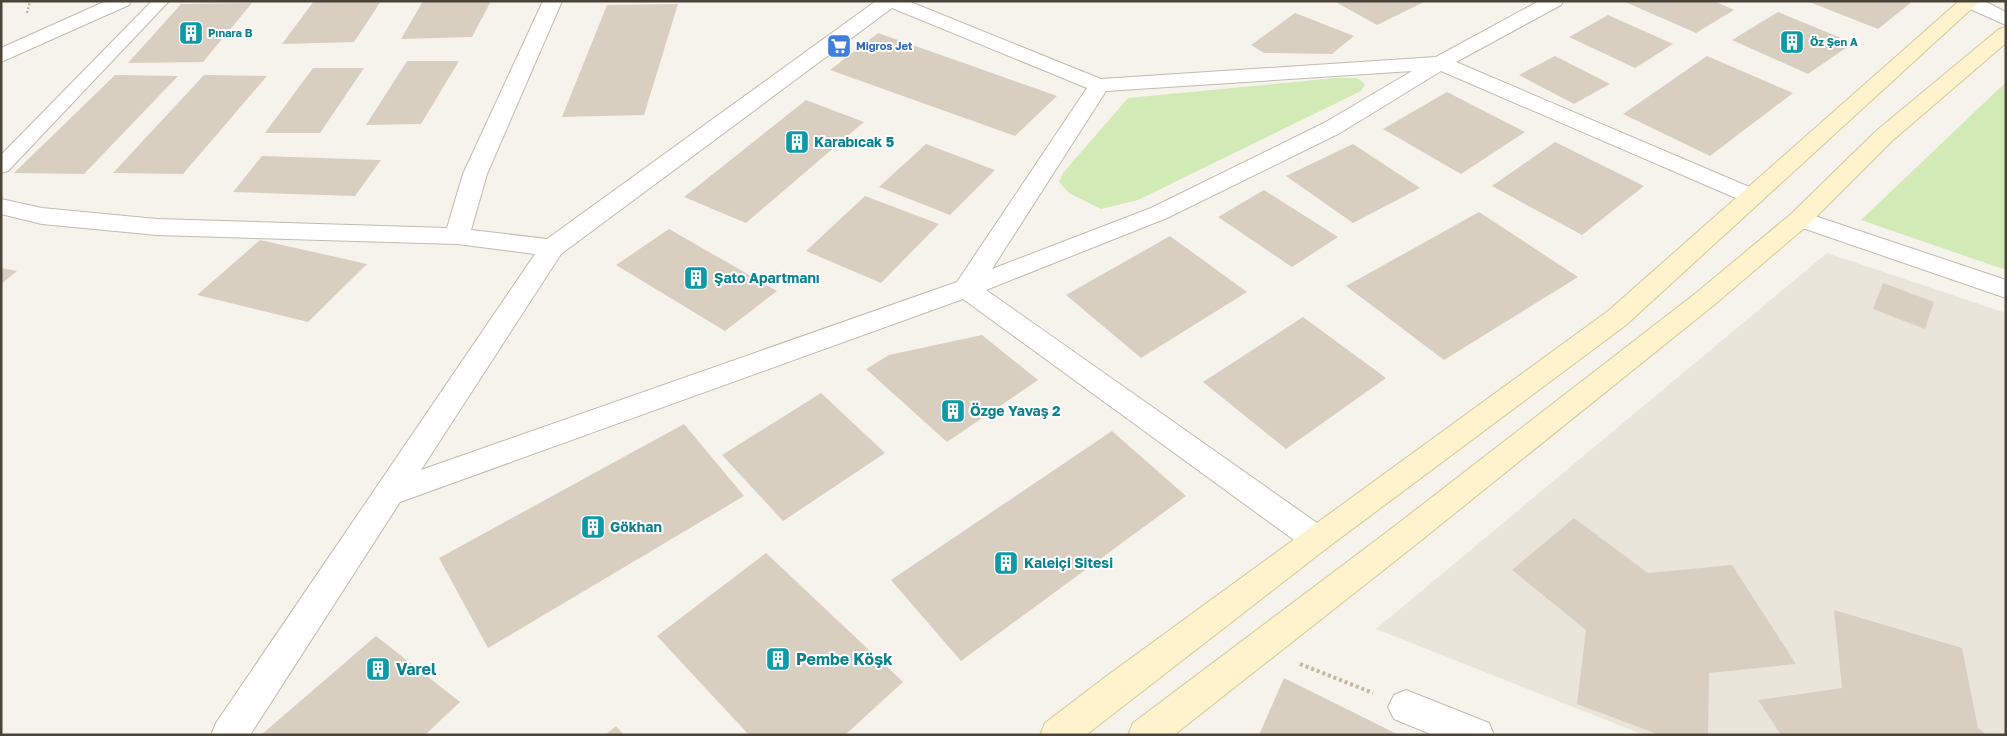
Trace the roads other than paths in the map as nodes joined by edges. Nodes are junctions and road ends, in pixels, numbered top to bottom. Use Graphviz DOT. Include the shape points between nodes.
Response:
graph roads {
  1 [pos="122,1"];
  2 [pos="161,1"];
  3 [pos="552,1"];
  4 [pos="890,1"];
  5 [pos="1554,1"];
  6 [pos="1970,2"];
  7 [pos="2006,19"];
  8 [pos="2006,33"];
  9 [pos="1,56"];
  10 [pos="1440,63"];
  11 [pos="1099,85"];
  12 [pos="1,166"];
  13 [pos="1753,197"];
  14 [pos="1,206"];
  15 [pos="1800,219"];
  16 [pos="457,236"];
  17 [pos="552,248"];
  18 [pos="966,288"];
  19 [pos="2006,289"];
  20 [pos="387,494"];
  21 [pos="1316,539"];
  22 [pos="1406,706"];
  23 [pos="229,735"];
  24 [pos="1058,735"];
  25 [pos="1146,735"];
  26 [pos="1476,735"];
  1 -- 9 [label="street"];
  2 -- 12 [label="lane"];
  3 -- 16 [label="street" via="475,174"];
  4 -- 11 [label="street"];
  4 -- 17 [label="street"];
  5 -- 10 [label="street"];
  6 -- 7 [label="street"];
  6 -- 13 [label="main road"];
  8 -- 15 [label="main road" via="1884,136"];
  10 -- 11 [label="street"];
  10 -- 13 [label="street"];
  10 -- 18 [label="street" via="1332,128 1159,213"];
  11 -- 18 [label="street"];
  13 -- 21 [label="main road" via="1617,318"];
  14 -- 16 [label="street" via="42,216 157,227"];
  15 -- 19 [label="street"];
  15 -- 25 [label="main road" via="1706,299"];
  16 -- 17 [label="street"];
  17 -- 20 [label="street"];
  18 -- 20 [label="street"];
  18 -- 21 [label="street"];
  20 -- 23 [label="street"];
  21 -- 24 [label="main road"];
  22 -- 26 [label="street"];
}
